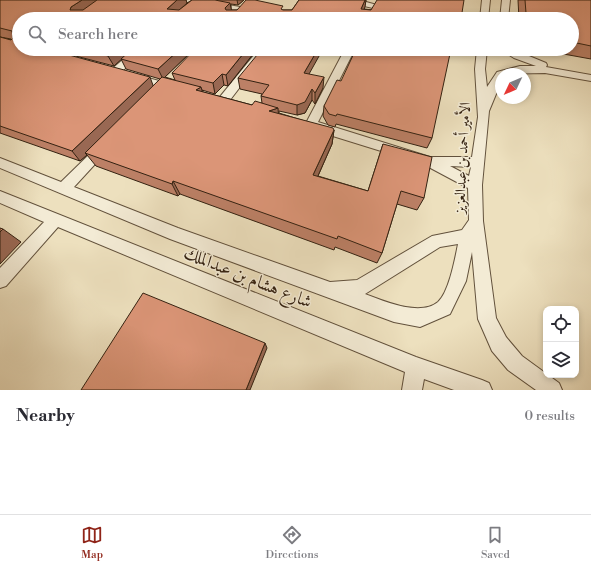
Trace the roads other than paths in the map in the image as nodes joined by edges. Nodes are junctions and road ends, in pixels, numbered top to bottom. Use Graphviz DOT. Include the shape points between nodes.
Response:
graph roads {
  1 [pos="346,0"];
  2 [pos="486,0"];
  3 [pos="506,0"];
  4 [pos="191,1"];
  5 [pos="374,2"];
  6 [pos="186,10"];
  7 [pos="239,12"];
  8 [pos="369,12"];
  9 [pos="485,12"];
  10 [pos="505,12"];
  11 [pos="131,56"];
  12 [pos="258,56"];
  13 [pos="346,56"];
  14 [pos="481,56"];
  15 [pos="518,56"];
  16 [pos="531,70"];
  17 [pos="175,75"];
  18 [pos="588,77"];
  19 [pos="495,82"];
  20 [pos="165,85"];
  21 [pos="186,91"];
  22 [pos="153,97"];
  23 [pos="208,97"];
  24 [pos="223,101"];
  25 [pos="238,105"];
  26 [pos="484,117"];
  27 [pos="114,137"];
  28 [pos="428,160"];
  29 [pos="479,162"];
  30 [pos="0,163"];
  31 [pos="475,185"];
  32 [pos="64,188"];
  33 [pos="0,197"];
  34 [pos="55,220"];
  35 [pos="476,221"];
  36 [pos="467,236"];
  37 [pos="0,280"];
  38 [pos="325,290"];
  39 [pos="420,318"];
  40 [pos="416,367"];
  41 [pos="412,390"];
  42 [pos="482,390"];
  43 [pos="552,390"];
  1 -- 5 [label="street"];
  2 -- 9 [label="street"];
  3 -- 10 [label="street"];
  4 -- 6 [label="street"];
  4 -- 7 [label="street" via="243,8"];
  5 -- 8 [label="street"];
  11 -- 20 [label="street" via="111,70"];
  12 -- 24 [label="street"];
  13 -- 28 [label="street" via="307,124"];
  14 -- 26 [label="street, الأمير أحمد بن عبدالعزيز"];
  15 -- 18 [label="street"];
  16 -- 18 [label="street"];
  17 -- 20 [label="street"];
  19 -- 26 [label="street"];
  20 -- 21 [label="street"];
  20 -- 22 [label="street"];
  23 -- 24 [label="street"];
  24 -- 25 [label="street"];
  26 -- 29 [label="street, الأمير أحمد بن عبدالعزيز"];
  27 -- 32 [label="street"];
  28 -- 29 [label="street"];
  28 -- 31 [label="street"];
  29 -- 31 [label="street, الأمير أحمد بن عبدالعزيز"];
  30 -- 32 [label="street, شارع هشام بن عبدالملك"];
  31 -- 35 [label="street, الأمير أحمد بن عبدالعزيز"];
  32 -- 38 [label="street, شارع هشام بن عبدالملك" via="175,234"];
  33 -- 34 [label="street, شارع هشام بن عبدالملك"];
  34 -- 37 [label="street"];
  34 -- 40 [label="street, شارع هشام بن عبدالملك"];
  35 -- 36 [label="street, الأمير أحمد بن عبدالعزيز"];
  35 -- 43 [label="street" via="486,319 499,344 514,363"];
  36 -- 38 [label="street" via="436,241 358,288"];
  36 -- 39 [label="street, الأمير أحمد بن عبدالعزيز" via="458,281 444,308"];
  38 -- 39 [label="street, شارع هشام بن عبدالملك" via="394,313"];
  40 -- 41 [label="street"];
  40 -- 42 [label="street, شارع هشام بن عبدالملك"];
}
